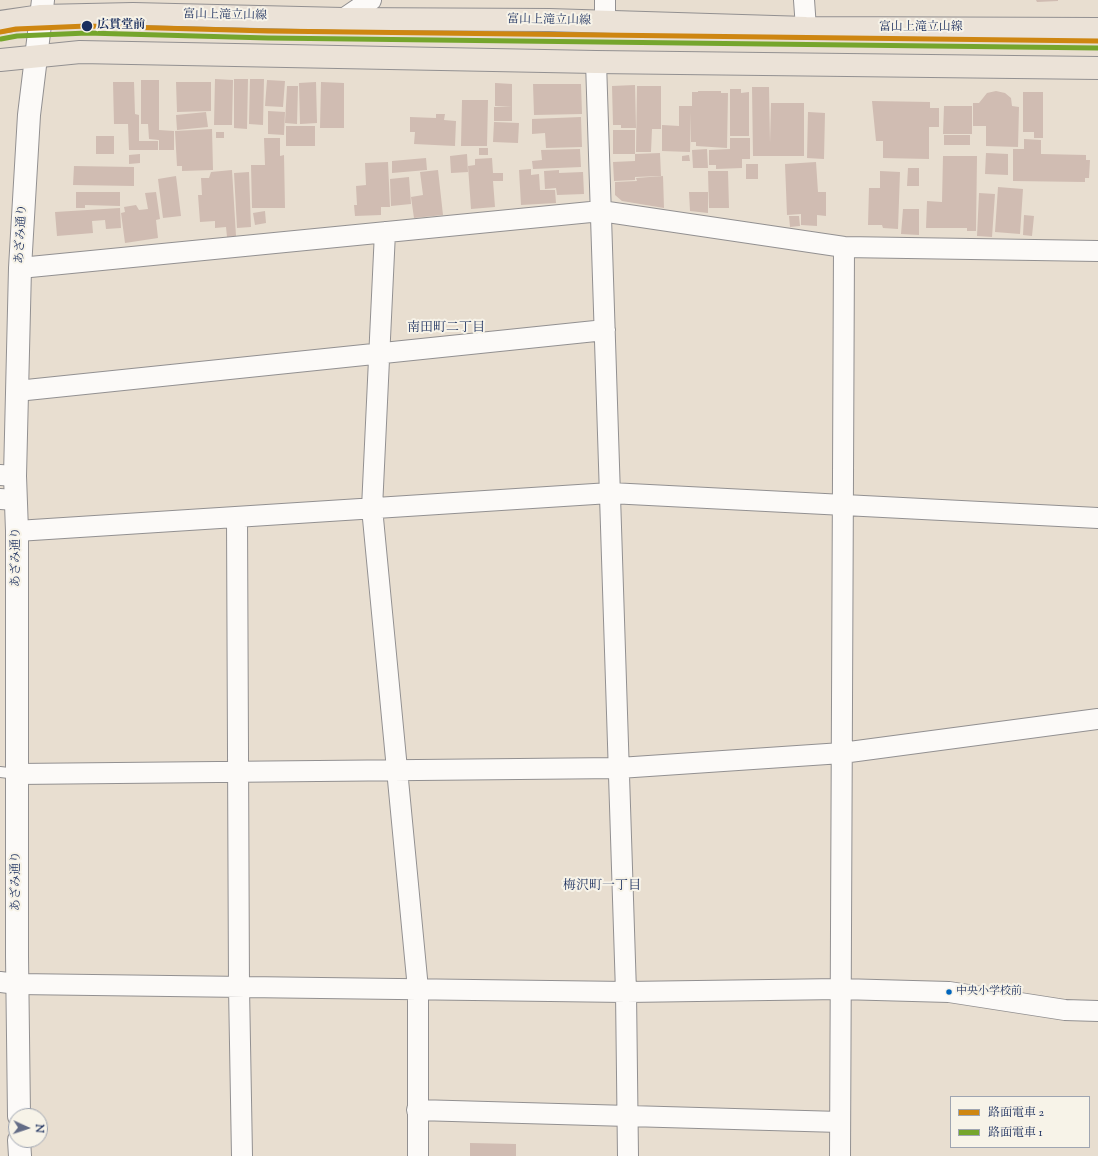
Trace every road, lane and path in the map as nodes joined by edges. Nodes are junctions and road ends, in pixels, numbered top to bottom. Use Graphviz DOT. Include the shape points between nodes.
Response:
graph roads {
  1 [pos="371,0"];
  2 [pos="605,0"];
  3 [pos="804,0"];
  4 [pos="42,8"];
  5 [pos="344,19"];
  6 [pos="0,22"];
  7 [pos="605,22"];
  8 [pos="806,28"];
  9 [pos="1098,29"];
  10 [pos="36,55"];
  11 [pos="0,60"];
  12 [pos="596,62"];
  13 [pos="1098,68"];
  14 [pos="601,211"];
  15 [pos="385,232"];
  16 [pos="844,246"];
  17 [pos="1098,251"];
  18 [pos="20,268"];
  19 [pos="605,330"];
  20 [pos="379,352"];
  21 [pos="17,391"];
  22 [pos="7,476"];
  23 [pos="610,493"];
  24 [pos="8,500"];
  25 [pos="843,505"];
  26 [pos="372,508"];
  27 [pos="237,517"];
  28 [pos="1098,518"];
  29 [pos="17,531"];
  30 [pos="1098,718"];
  31 [pos="842,753"];
  32 [pos="619,768"];
  33 [pos="397,771"];
  34 [pos="238,772"];
  35 [pos="9,773"];
  36 [pos="8,983"];
  37 [pos="239,987"];
  38 [pos="840,989"];
  39 [pos="418,990"];
  40 [pos="626,992"];
  41 [pos="1098,1011"];
  42 [pos="18,1108"];
  43 [pos="417,1110"];
  44 [pos="627,1116"];
  45 [pos="840,1122"];
  46 [pos="242,1156"];
  47 [pos="418,1156"];
  48 [pos="628,1156"];
  49 [pos="840,1156"];
  1 -- 5 [label="street"];
  2 -- 7 [label="street"];
  3 -- 8 [label="street"];
  4 -- 5 [label="main road, 富山上滝立山線" via="133,14"];
  4 -- 6 [label="main road, 富山上滝立山線"];
  4 -- 10 [label="street, あざみ通り"];
  5 -- 7 [label="main road, 富山上滝立山線"];
  7 -- 8 [label="main road, 富山上滝立山線"];
  8 -- 9 [label="main road, 富山上滝立山線"];
  10 -- 11 [label="main road"];
  10 -- 12 [label="main road" via="88,52"];
  10 -- 18 [label="street, あざみ通り" via="29,115"];
  12 -- 13 [label="main road"];
  12 -- 14 [label="street"];
  14 -- 15 [label="street"];
  14 -- 16 [label="street"];
  14 -- 19 [label="street"];
  15 -- 18 [label="street"];
  15 -- 20 [label="street"];
  16 -- 17 [label="street"];
  16 -- 25 [label="street"];
  18 -- 21 [label="street, あざみ通り"];
  19 -- 20 [label="street"];
  19 -- 23 [label="street"];
  20 -- 21 [label="street"];
  20 -- 26 [label="street"];
  21 -- 22 [label="street, あざみ通り"];
  22 -- 24 [label="street, あざみ通り"];
  23 -- 25 [label="street"];
  23 -- 26 [label="street"];
  23 -- 32 [label="street"];
  24 -- 29 [label="street, あざみ通り"];
  25 -- 28 [label="street"];
  25 -- 31 [label="street"];
  26 -- 27 [label="street"];
  26 -- 33 [label="street"];
  27 -- 29 [label="street"];
  27 -- 34 [label="street"];
  29 -- 35 [label="street, あざみ通り"];
  30 -- 31 [label="street"];
  31 -- 32 [label="street"];
  31 -- 38 [label="street"];
  32 -- 33 [label="street"];
  32 -- 40 [label="street"];
  33 -- 34 [label="street"];
  33 -- 39 [label="street"];
  34 -- 35 [label="street"];
  34 -- 37 [label="street"];
  35 -- 36 [label="street, あざみ通り"];
  36 -- 37 [label="street"];
  36 -- 42 [label="street, あざみ通り"];
  37 -- 39 [label="street"];
  37 -- 46 [label="street"];
  38 -- 40 [label="street"];
  38 -- 41 [label="street" via="949,992 1066,1010"];
  38 -- 45 [label="street"];
  39 -- 40 [label="street"];
  39 -- 43 [label="street"];
  40 -- 44 [label="street"];
  43 -- 44 [label="street"];
  43 -- 47 [label="street"];
  44 -- 45 [label="street"];
  44 -- 48 [label="street"];
  45 -- 49 [label="street"];
}
